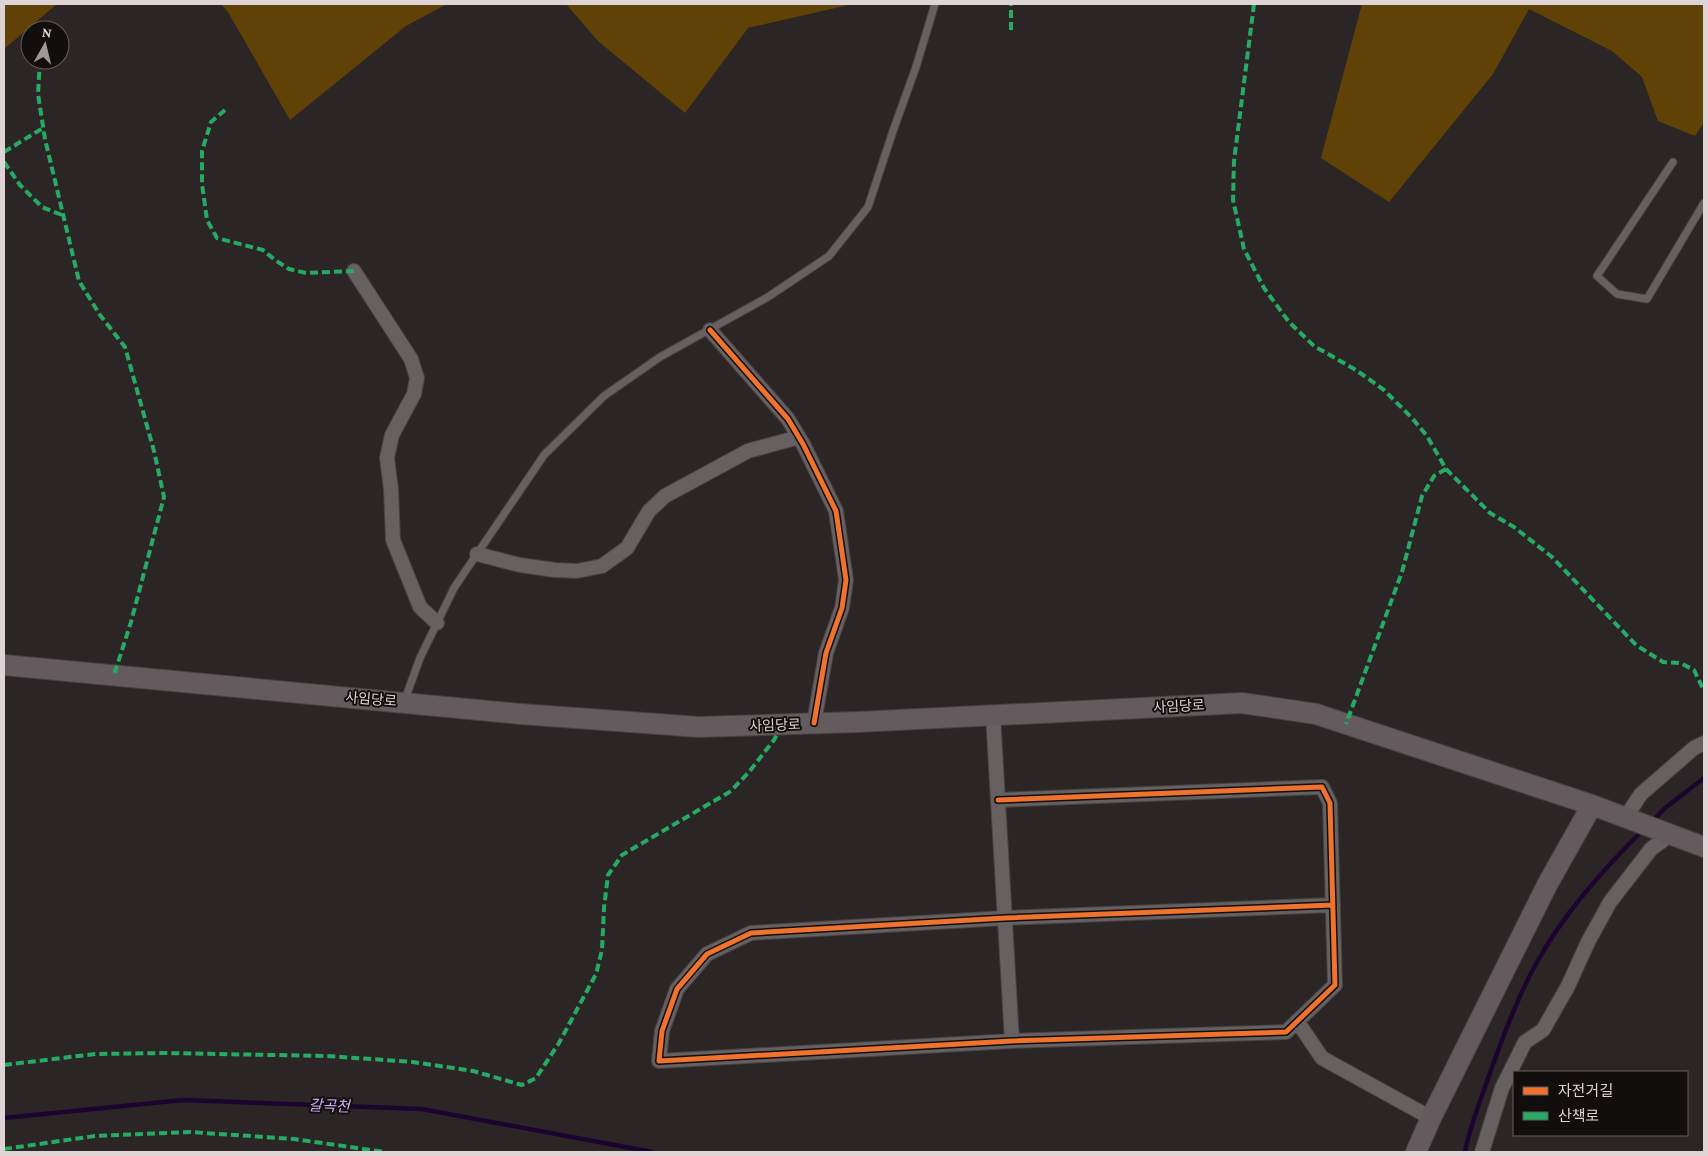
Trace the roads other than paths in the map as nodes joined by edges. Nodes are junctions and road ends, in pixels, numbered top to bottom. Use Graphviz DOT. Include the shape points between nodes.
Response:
graph roads {
  1 [pos="935,4"];
  2 [pos="1672,162"];
  3 [pos="1704,203"];
  4 [pos="354,271"];
  5 [pos="710,330"];
  6 [pos="799,437"];
  7 [pos="477,554"];
  8 [pos="437,623"];
  9 [pos="4,665"];
  10 [pos="404,702"];
  11 [pos="993,715"];
  12 [pos="814,724"];
  13 [pos="1704,743"];
  14 [pos="998,800"];
  15 [pos="1592,805"];
  16 [pos="1625,818"];
  17 [pos="1665,833"];
  18 [pos="1704,847"];
  19 [pos="1333,905"];
  20 [pos="1004,918"];
  21 [pos="1298,1022"];
  22 [pos="1012,1041"];
  23 [pos="1431,1118"];
  24 [pos="1416,1152"];
  25 [pos="1482,1152"];
  1 -- 5 [label="lane" via="868,208 829,256 768,297"];
  2 -- 3 [label="lane" via="1597,276 1617,294 1647,299"];
  4 -- 8 [label="street" via="411,359 417,378 414,394 392,435 387,458 393,540 420,607"];
  5 -- 6 [label="street" via="788,419"];
  5 -- 7 [label="lane" via="660,357 604,396 544,455"];
  6 -- 7 [label="street" via="748,451 665,496 649,511 627,548 602,566 555,570"];
  6 -- 12 [label="street" via="836,511 846,580 842,608 826,653"];
  7 -- 8 [label="lane" via="454,588"];
  8 -- 10 [label="lane"];
  9 -- 10 [label="main road, 사임당로"];
  10 -- 12 [label="main road, 사임당로" via="699,727"];
  11 -- 12 [label="main road, 사임당로"];
  11 -- 14 [label="street"];
  11 -- 15 [label="main road, 사임당로" via="1252,704 1316,714"];
  13 -- 16 [label="street" via="1641,794"];
  14 -- 19 [label="street" via="1322,787 1330,803"];
  14 -- 20 [label="street"];
  15 -- 16 [label="main road, 사임당로"];
  15 -- 23 [label="main road" via="1547,885"];
  16 -- 17 [label="main road, 사임당로"];
  17 -- 18 [label="main road"];
  17 -- 25 [label="street" via="1610,902 1543,1030 1525,1042 1502,1088"];
  19 -- 20 [label="street"];
  19 -- 21 [label="street" via="1335,985"];
  20 -- 22 [label="street"];
  20 -- 22 [label="street" via="751,933 707,954 677,989 662,1031 660,1060"];
  21 -- 22 [label="street" via="1286,1032"];
  21 -- 23 [label="street" via="1322,1058"];
  23 -- 24 [label="main road"];
}
